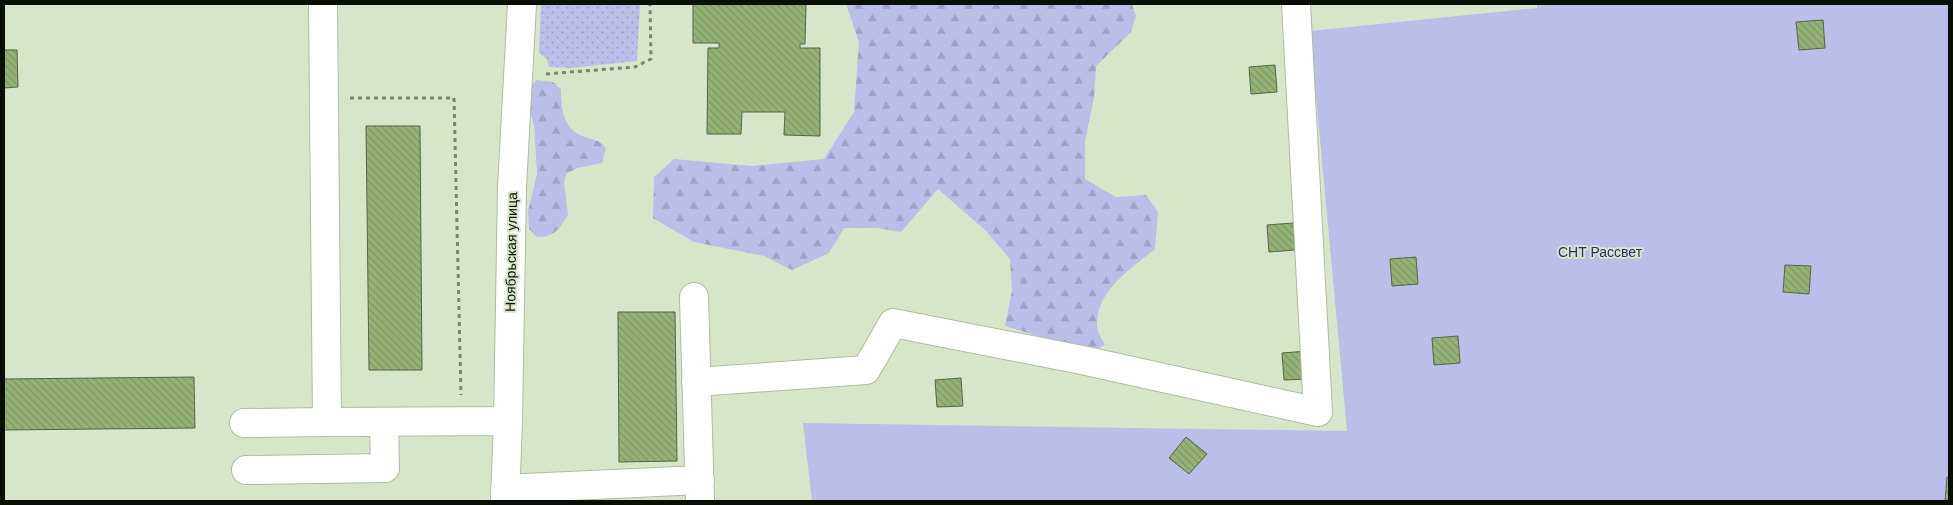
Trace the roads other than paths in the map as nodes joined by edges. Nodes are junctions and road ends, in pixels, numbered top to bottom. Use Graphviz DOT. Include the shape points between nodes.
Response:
graph roads {
  1 [pos="322,4"];
  2 [pos="522,4"];
  3 [pos="1296,4"];
  4 [pos="694,297"];
  5 [pos="696,382"];
  6 [pos="508,420"];
  7 [pos="327,422"];
  8 [pos="384,422"];
  9 [pos="244,423"];
  10 [pos="246,470"];
  11 [pos="700,490"];
  12 [pos="505,495"];
  1 -- 7 [label="street"];
  2 -- 6 [label="street, Ноябрьская улица" via="512,187"];
  3 -- 5 [label="street" via="1318,412 1082,360 893,323 866,370"];
  4 -- 5 [label="street"];
  5 -- 11 [label="street"];
  6 -- 8 [label="street"];
  6 -- 12 [label="street, Ноябрьская улица"];
  7 -- 8 [label="street"];
  7 -- 9 [label="street"];
  8 -- 10 [label="street" via="385,468"];
  11 -- 12 [label="street"];
}
